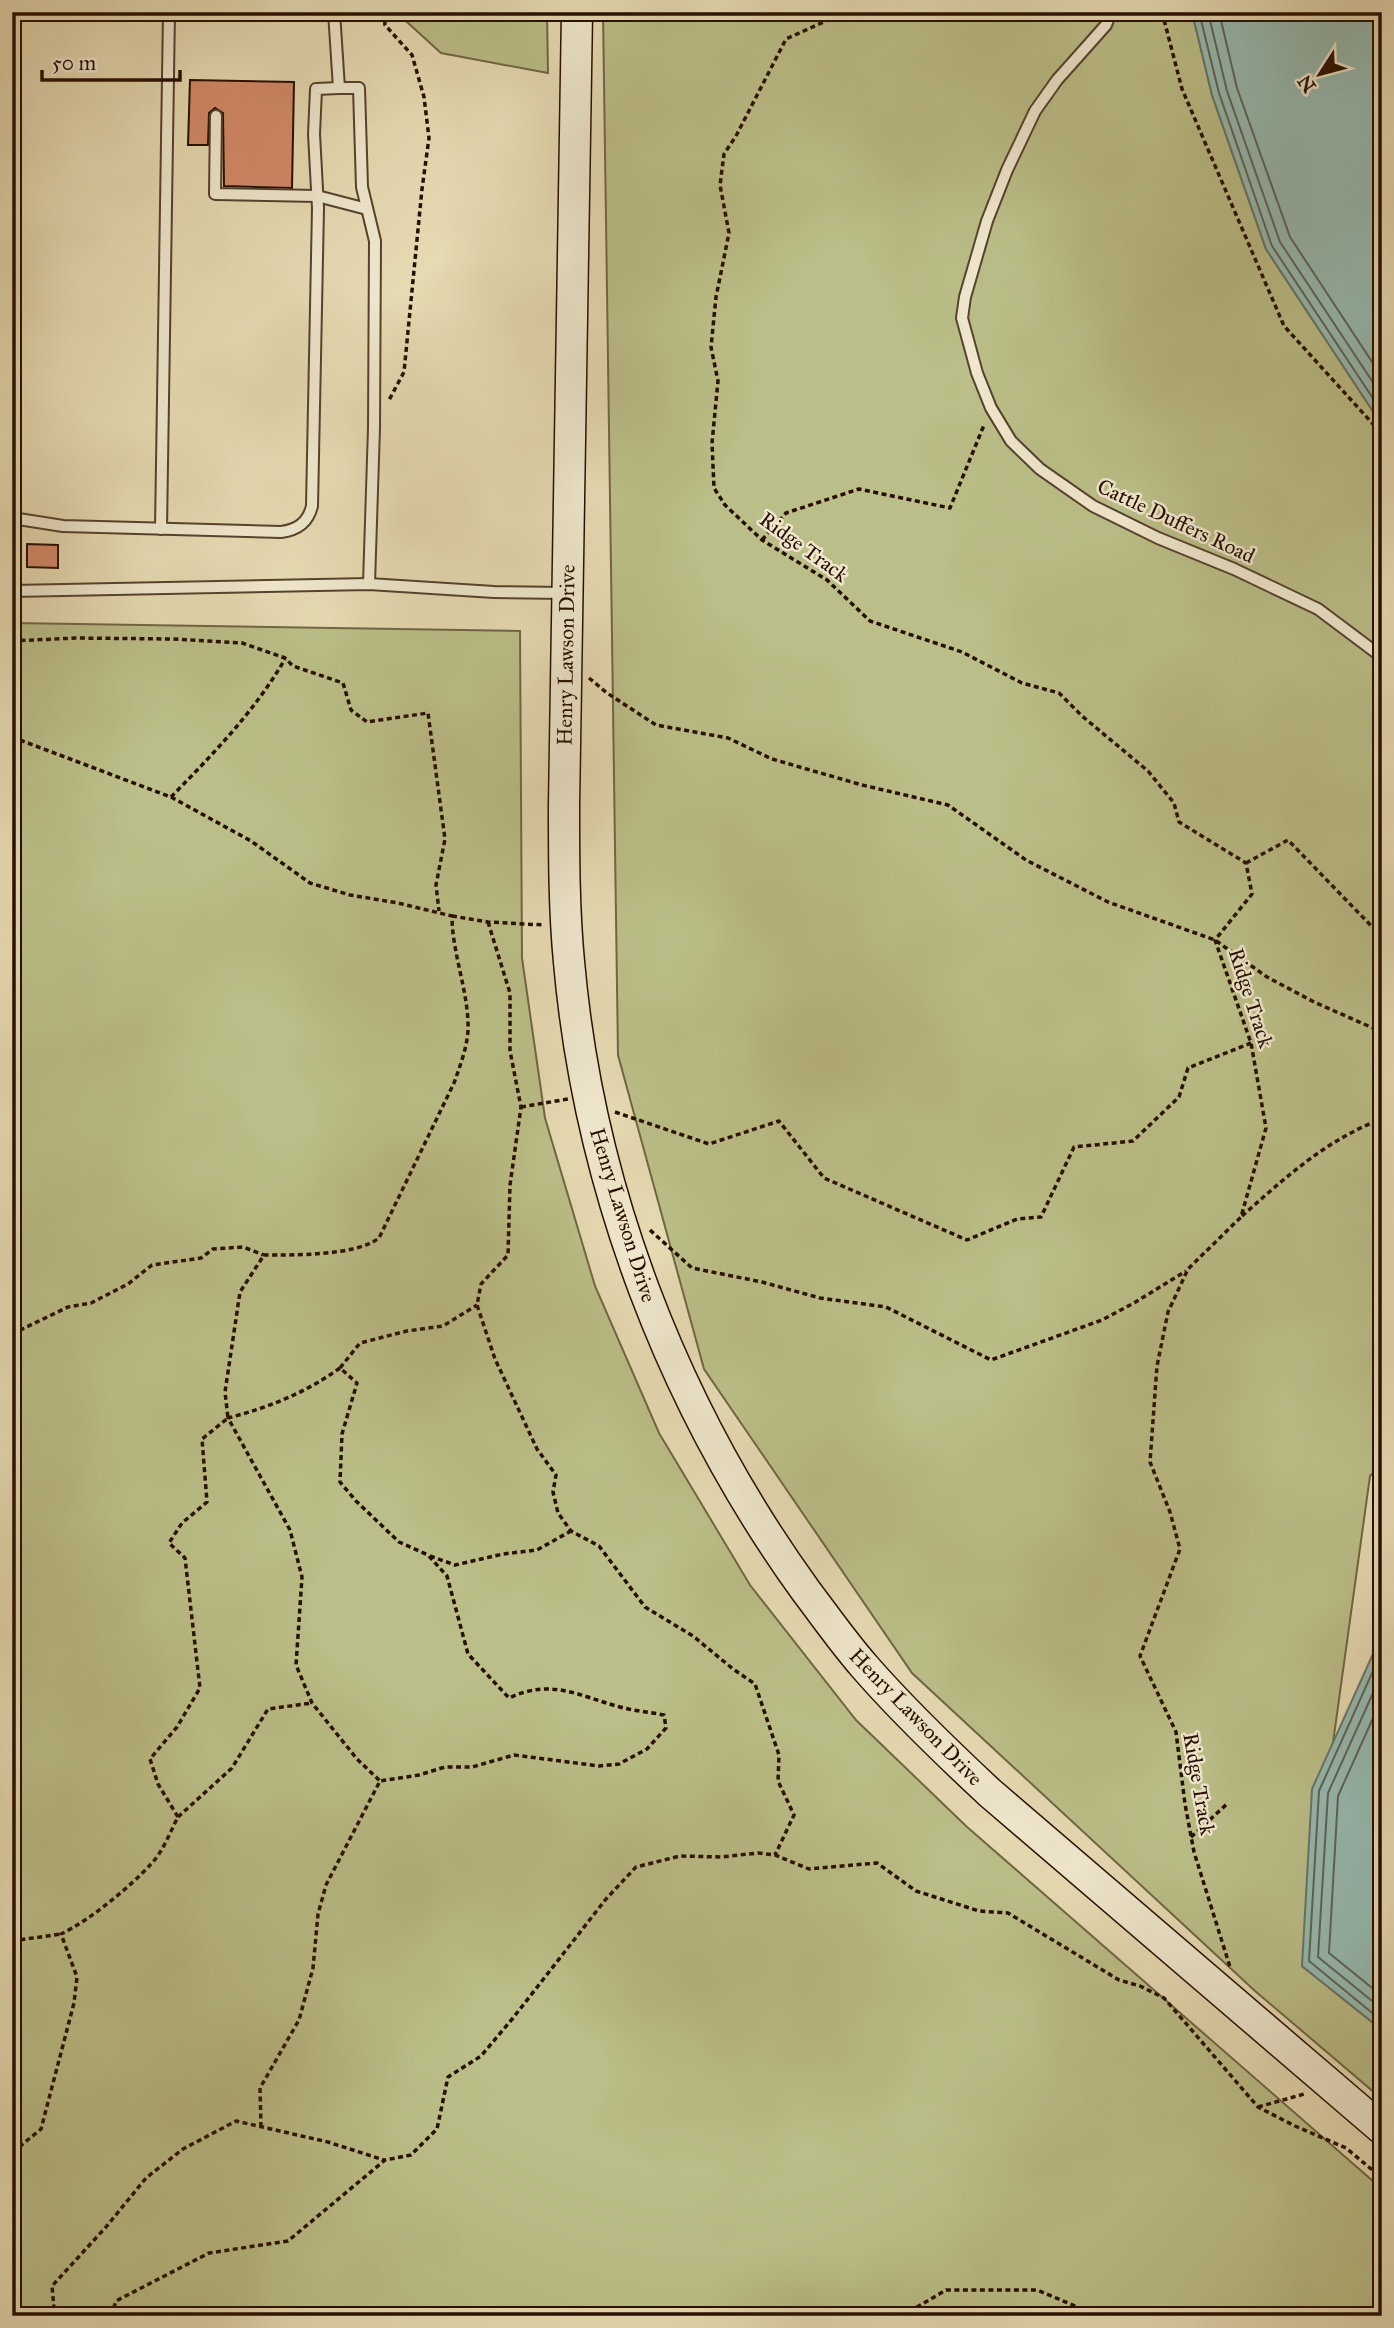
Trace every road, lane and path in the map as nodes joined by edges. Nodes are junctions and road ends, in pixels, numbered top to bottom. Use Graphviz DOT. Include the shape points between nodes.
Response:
graph roads {
  1 [pos="169,12"];
  2 [pos="334,12"];
  3 [pos="384,12"];
  4 [pos="577,12"];
  5 [pos="846,12"];
  6 [pos="1111,12"];
  7 [pos="1162,12"];
  8 [pos="339,88"];
  9 [pos="216,116"];
  10 [pos="317,197"];
  11 [pos="367,209"];
  12 [pos="991,408"];
  13 [pos="374,428"];
  14 [pos="1382,434"];
  15 [pos="12,518"];
  16 [pos="161,529"];
  17 [pos="762,540"];
  18 [pos="369,584"];
  19 [pos="12,592"];
  20 [pos="567,593"];
  21 [pos="12,641"];
  22 [pos="1382,657"];
  23 [pos="285,658"];
  24 [pos="566,659"];
  25 [pos="12,737"];
  26 [pos="171,796"];
  27 [pos="12,849"];
  28 [pos="15,855"];
  29 [pos="1246,863"];
  30 [pos="439,911"];
  31 [pos="452,916"];
  32 [pos="488,922"];
  33 [pos="566,928"];
  34 [pos="1382,937"];
  35 [pos="1215,940"];
  36 [pos="1382,1032"];
  37 [pos="1251,1043"];
  38 [pos="600,1103"];
  39 [pos="521,1107"];
  40 [pos="1382,1119"];
  41 [pos="615,1123"];
  42 [pos="1241,1217"];
  43 [pos="644,1224"];
  44 [pos="264,1255"];
  45 [pos="1188,1269"];
  46 [pos="477,1306"];
  47 [pos="12,1334"];
  48 [pos="340,1368"];
  49 [pos="228,1418"];
  50 [pos="571,1531"];
  51 [pos="428,1555"];
  52 [pos="312,1703"];
  53 [pos="380,1781"];
  54 [pos="1228,1804"];
  55 [pos="178,1817"];
  56 [pos="1191,1837"];
  57 [pos="775,1855"];
  58 [pos="61,1934"];
  59 [pos="12,1941"];
  60 [pos="1236,2004"];
  61 [pos="1333,2087"];
  62 [pos="1258,2107"];
  63 [pos="261,2127"];
  64 [pos="1382,2129"];
  65 [pos="12,2153"];
  66 [pos="385,2160"];
  67 [pos="1382,2178"];
  68 [pos="60,2316"];
  69 [pos="111,2316"];
  70 [pos="902,2316"];
  71 [pos="1099,2316"];
  1 -- 16 [label="lane"];
  2 -- 8 [label="lane"];
  3 -- 13 [label="path" via="385,25 412,55 429,138 404,372"];
  4 -- 20 [label="main road, Henry Lawson Drive"];
  5 -- 17 [label="path, Ridge Track" via="786,39 724,154 720,185 729,233 711,347 718,381 713,488"];
  6 -- 12 [label="lane, Cattle Duffers Road" via="1106,25 1035,111 1007,170 975,259 962,318 968,350"];
  7 -- 14 [label="path" via="1182,89 1284,326"];
  8 -- 10 [label="lane" via="316,89"];
  8 -- 11 [label="lane" via="359,88 362,187"];
  9 -- 10 [label="lane" via="215,194"];
  10 -- 11 [label="lane"];
  10 -- 16 [label="lane" via="311,513 302,525 281,532"];
  11 -- 13 [label="lane" via="375,242"];
  12 -- 17 [label="path" via="950,508 859,489 786,513"];
  12 -- 22 [label="lane, Cattle Duffers Road" via="1021,451 1093,506 1318,610"];
  13 -- 18 [label="lane"];
  15 -- 16 [label="lane" via="63,526"];
  17 -- 29 [label="path, Ridge Track" via="827,580 870,621 962,652 1022,683 1059,693 1148,771 1174,803 1179,822"];
  18 -- 19 [label="lane"];
  18 -- 20 [label="lane"];
  20 -- 24 [label="main road, Henry Lawson Drive"];
  21 -- 23 [label="path" via="76,638 242,643"];
  23 -- 26 [label="path" via="225,742"];
  23 -- 30 [label="path" via="293,666 343,683 351,710 367,722 428,713 445,839 436,886"];
  24 -- 33 [label="main road, Henry Lawson Drive"];
  24 -- 35 [label="path" via="656,726 727,738 772,759 948,805 1026,860 1108,902"];
  25 -- 26 [label="path"];
  26 -- 30 [label="path" via="251,841 310,883"];
  27 -- 28 [label="path"];
  29 -- 34 [label="path" via="1287,840"];
  29 -- 35 [label="path, Ridge Track" via="1252,894"];
  30 -- 31 [label="path"];
  31 -- 32 [label="path"];
  31 -- 44 [label="path" via="468,1031 462,1062 384,1231 373,1243 358,1247 313,1255"];
  32 -- 33 [label="path"];
  32 -- 39 [label="path" via="510,993 510,1051"];
  33 -- 38 [label="main road, Henry Lawson Drive" via="573,1001"];
  35 -- 36 [label="path" via="1267,977"];
  35 -- 37 [label="path, Ridge Track"];
  37 -- 38 [label="path" via="1188,1068 1179,1097 1133,1140 1074,1147 1041,1217 1017,1219 967,1240 824,1178 779,1121 709,1144"];
  37 -- 42 [label="path, Ridge Track" via="1266,1128"];
  38 -- 39 [label="path"];
  38 -- 41 [label="path"];
  38 -- 60 [label="main road, Henry Lawson Drive" via="607,1175 628,1246 679,1376 733,1480 807,1592 862,1664 936,1742"];
  39 -- 46 [label="path" via="510,1185 508,1255 481,1284"];
  40 -- 42 [label="path" via="1333,1142"];
  42 -- 45 [label="path, Ridge Track"];
  43 -- 45 [label="path" via="692,1268 820,1298 886,1307 991,1360 1102,1320"];
  44 -- 47 [label="path" via="243,1247 152,1265 91,1303 68,1307"];
  44 -- 49 [label="path" via="240,1292 225,1392"];
  45 -- 56 [label="path, Ridge Track" via="1168,1312 1157,1366 1150,1462 1180,1549 1140,1656 1176,1732"];
  46 -- 48 [label="path" via="443,1326 360,1343"];
  46 -- 50 [label="path" via="495,1359 537,1449 556,1475 553,1492 558,1513"];
  48 -- 49 [label="path" via="283,1402"];
  48 -- 51 [label="path" via="356,1383 342,1434 340,1482 398,1542"];
  49 -- 52 [label="path" via="290,1530 302,1577 296,1665"];
  49 -- 55 [label="path" via="202,1439 207,1502 182,1523 169,1543 185,1558 200,1688 177,1727 150,1759 158,1784"];
  50 -- 51 [label="path" via="537,1550 455,1565"];
  50 -- 57 [label="path" via="599,1546 645,1607 755,1684 779,1755 778,1781 794,1815"];
  51 -- 53 [label="path" via="447,1576 468,1654 509,1698 527,1690 557,1688 664,1715 666,1728 647,1749 619,1764 599,1766 514,1755 472,1767"];
  52 -- 53 [label="path"];
  52 -- 55 [label="path" via="268,1709 232,1768"];
  53 -- 63 [label="path" via="326,1885 313,1968 299,2020 260,2088"];
  54 -- 56 [label="path"];
  55 -- 58 [label="path" via="153,1863 107,1903"];
  56 -- 60 [label="path, Ridge Track" via="1230,1967"];
  57 -- 62 [label="path" via="809,1869 877,1863 916,1891 979,1911 1008,1913 1119,1980 1164,1998"];
  57 -- 66 [label="path" via="680,1856 636,1867 481,2056 448,2077 437,2129 411,2155"];
  58 -- 59 [label="path"];
  58 -- 65 [label="path" via="77,1977 74,2003 41,2129"];
  60 -- 61 [label="main road, Henry Lawson Drive"];
  61 -- 62 [label="path"];
  61 -- 64 [label="main road, Henry Lawson Drive"];
  62 -- 67 [label="path" via="1346,2148"];
  63 -- 66 [label="path" via="328,2141"];
  63 -- 68 [label="path" via="236,2121 183,2149 146,2178 52,2286 54,2308"];
  66 -- 69 [label="path" via="288,2241 209,2253 116,2301"];
  70 -- 71 [label="path" via="946,2290 1037,2290"];
}
